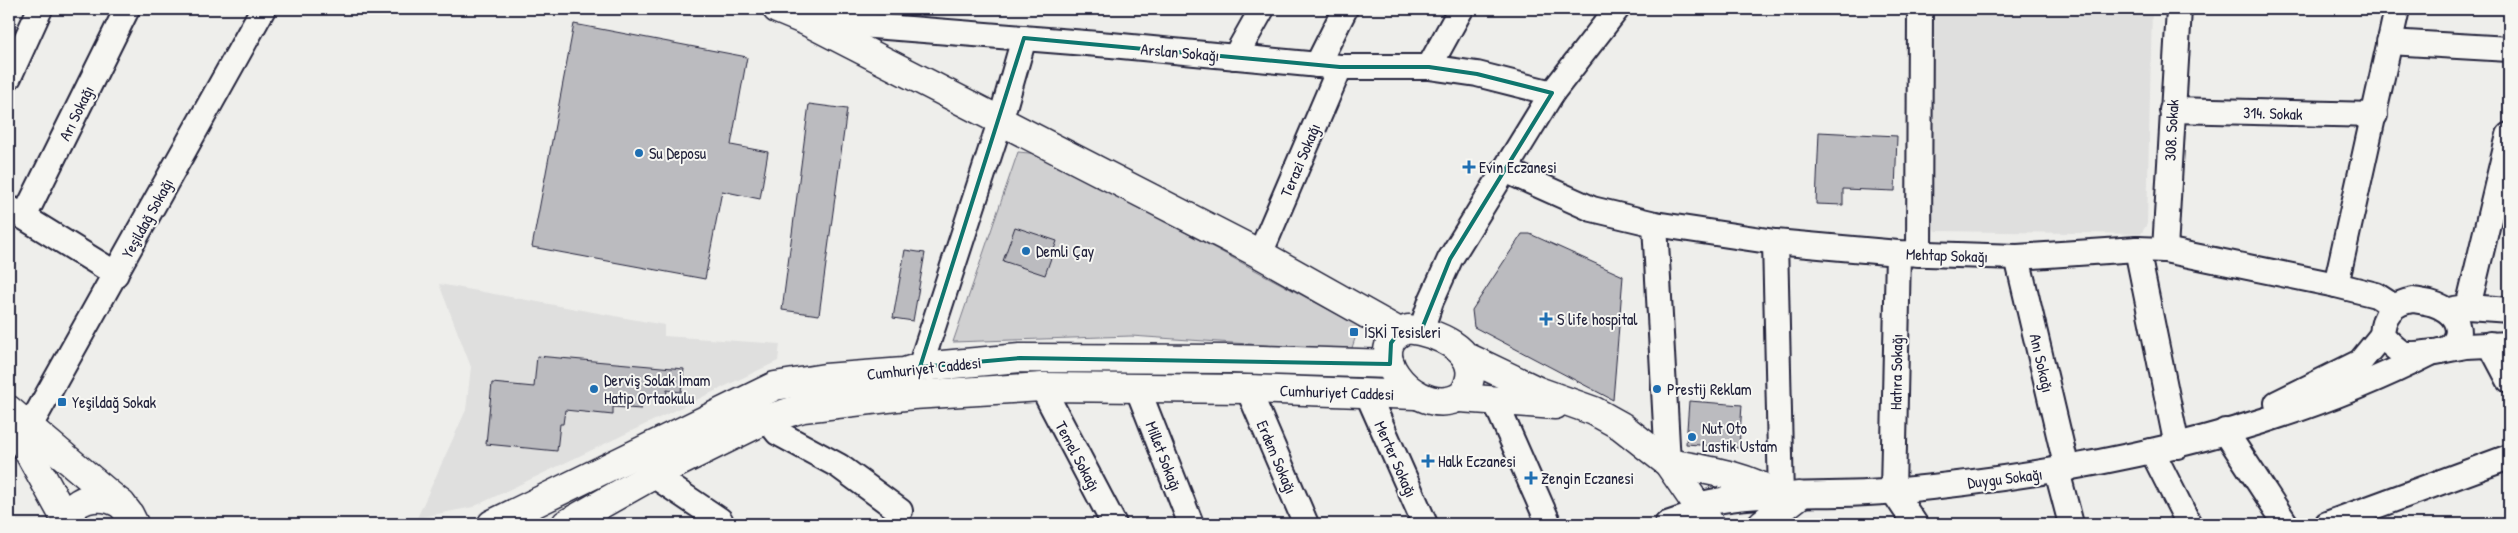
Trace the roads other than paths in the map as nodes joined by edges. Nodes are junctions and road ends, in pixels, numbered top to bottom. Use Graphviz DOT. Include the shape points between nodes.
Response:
graph roads {
  1 [pos="40,9"];
  2 [pos="127,9"];
  3 [pos="262,9"];
  4 [pos="777,9"];
  5 [pos="1262,9"];
  6 [pos="1345,9"];
  7 [pos="1461,9"];
  8 [pos="1617,9"];
  9 [pos="1920,9"];
  10 [pos="2179,9"];
  11 [pos="2398,9"];
  12 [pos="806,21"];
  13 [pos="1024,38"];
  14 [pos="2389,42"];
  15 [pos="2509,49"];
  16 [pos="1235,57"];
  17 [pos="1317,65"];
  18 [pos="1340,67"];
  19 [pos="1429,67"];
  20 [pos="9,77"];
  21 [pos="1552,93"];
  22 [pos="2172,110"];
  23 [pos="2375,116"];
  24 [pos="1000,122"];
  25 [pos="2509,135"];
  26 [pos="1505,170"];
  27 [pos="16,212"];
  28 [pos="1655,224"];
  29 [pos="1775,242"];
  30 [pos="2137,249"];
  31 [pos="2166,250"];
  32 [pos="1909,253"];
  33 [pos="1260,254"];
  34 [pos="2017,257"];
  35 [pos="116,274"];
  36 [pos="2336,285"];
  37 [pos="2393,306"];
  38 [pos="2457,308"];
  39 [pos="2509,310"];
  40 [pos="1410,331"];
  41 [pos="2382,335"];
  42 [pos="2500,344"];
  43 [pos="2436,352"];
  44 [pos="1465,356"];
  45 [pos="1390,364"];
  46 [pos="920,367"];
  47 [pos="2509,380"];
  48 [pos="1042,387"];
  49 [pos="1137,387"];
  50 [pos="1248,389"];
  51 [pos="1367,393"];
  52 [pos="1416,395"];
  53 [pos="1460,398"];
  54 [pos="1495,401"];
  55 [pos="1594,411"];
  56 [pos="767,419"];
  57 [pos="16,420"];
  58 [pos="2225,431"];
  59 [pos="2176,446"];
  60 [pos="2152,451"];
  61 [pos="2509,457"];
  62 [pos="1668,463"];
  63 [pos="2062,470"];
  64 [pos="653,475"];
  65 [pos="1893,492"];
  66 [pos="1790,496"];
  67 [pos="900,511"];
  68 [pos="128,514"];
  69 [pos="1703,514"];
  70 [pos="65,522"];
  71 [pos="721,523"];
  72 [pos="155,524"];
  73 [pos="492,524"];
  74 [pos="566,524"];
  75 [pos="1114,524"];
  76 [pos="1191,524"];
  77 [pos="1306,524"];
  78 [pos="1425,524"];
  79 [pos="1549,524"];
  80 [pos="1667,524"];
  81 [pos="1762,524"];
  82 [pos="1915,524"];
  83 [pos="2071,524"];
  84 [pos="2189,524"];
  85 [pos="2286,524"];
  86 [pos="2327,524"];
  1 -- 20 [label="street"];
  2 -- 27 [label="street, Arı Sokağı"];
  3 -- 35 [label="street, Yeşildağ Sokağı"];
  4 -- 12 [label="main road"];
  5 -- 16 [label="street"];
  6 -- 17 [label="street"];
  7 -- 19 [label="street"];
  8 -- 21 [label="street"];
  9 -- 32 [label="street, Hatıra Sokağı"];
  10 -- 22 [label="street, 308. Sokak"];
  11 -- 14 [label="street"];
  12 -- 13 [label="street, Arslan Sokağı"];
  12 -- 24 [label="main road"];
  13 -- 16 [label="street, Arslan Sokağı"];
  13 -- 24 [label="street"];
  14 -- 15 [label="street"];
  14 -- 23 [label="street"];
  16 -- 17 [label="street, Arslan Sokağı"];
  17 -- 18 [label="street, Arslan Sokağı"];
  18 -- 19 [label="street, Arslan Sokağı"];
  18 -- 33 [label="street, Terazi Sokağı"];
  19 -- 21 [label="street, Arslan Sokağı" via="1477,74"];
  21 -- 26 [label="street"];
  22 -- 23 [label="street, 314. Sokak"];
  22 -- 31 [label="street, 308. Sokak"];
  23 -- 36 [label="street"];
  24 -- 33 [label="main road"];
  24 -- 46 [label="street"];
  25 -- 38 [label="street"];
  26 -- 28 [label="street, Mehtap Sokağı" via="1592,209"];
  26 -- 40 [label="street" via="1450,259 1431,301"];
  27 -- 35 [label="street"];
  28 -- 29 [label="street, Mehtap Sokağı"];
  28 -- 62 [label="street"];
  29 -- 32 [label="street, Mehtap Sokağı"];
  29 -- 66 [label="street"];
  30 -- 31 [label="street, Mehtap Sokağı"];
  30 -- 34 [label="street, Mehtap Sokağı"];
  30 -- 59 [label="street"];
  31 -- 36 [label="street, Mehtap Sokağı"];
  32 -- 34 [label="street, Mehtap Sokağı"];
  32 -- 65 [label="street, Hatıra Sokağı"];
  33 -- 40 [label="main road"];
  34 -- 63 [label="street, Anı Sokağı"];
  35 -- 57 [label="street, Yeşildağ Sokağı"];
  36 -- 37 [label="street, Mehtap Sokağı" via="2376,295"];
  37 -- 38 [label="street" via="2413,300"];
  37 -- 41 [label="street" via="2383,324"];
  38 -- 39 [label="street"];
  38 -- 43 [label="street" via="2456,338 2450,346"];
  40 -- 44 [label="main road" via="1444,340"];
  40 -- 45 [label="main road" via="1391,343"];
  41 -- 43 [label="street" via="2403,353"];
  41 -- 58 [label="street" via="2360,362 2347,370 2292,394"];
  42 -- 43 [label="street"];
  42 -- 47 [label="street"];
  43 -- 58 [label="street" via="2356,388"];
  44 -- 53 [label="main road" via="1470,363 1471,376"];
  44 -- 55 [label="main road" via="1538,391"];
  45 -- 46 [label="main road, Cumhuriyet Caddesi" via="1020,358"];
  45 -- 52 [label="main road" via="1397,378"];
  46 -- 73 [label="main road, Cumhuriyet Caddesi" via="904,372 825,378 775,386"];
  48 -- 49 [label="main road, Cumhuriyet Caddesi"];
  48 -- 56 [label="main road, Cumhuriyet Caddesi" via="876,399 803,408"];
  48 -- 75 [label="street, Temel Sokağı"];
  49 -- 50 [label="main road, Cumhuriyet Caddesi"];
  49 -- 76 [label="street, Millet Sokağı"];
  50 -- 51 [label="main road, Cumhuriyet Caddesi"];
  50 -- 77 [label="street, Erdem Sokağı"];
  51 -- 52 [label="main road, Cumhuriyet Caddesi"];
  51 -- 78 [label="street, Merter Sokağı"];
  52 -- 53 [label="main road" via="1439,401"];
  53 -- 54 [label="main road"];
  54 -- 55 [label="main road" via="1533,402"];
  54 -- 79 [label="street"];
  55 -- 62 [label="main road" via="1621,426"];
  56 -- 64 [label="main road, Cumhuriyet Caddesi"];
  56 -- 67 [label="street" via="778,433 839,466"];
  57 -- 68 [label="main road"];
  57 -- 70 [label="main road" via="27,449"];
  58 -- 59 [label="street, Duygu Sokağı"];
  58 -- 85 [label="street"];
  59 -- 60 [label="street, Duygu Sokağı"];
  60 -- 63 [label="street, Duygu Sokağı"];
  60 -- 84 [label="street"];
  61 -- 86 [label="street"];
  62 -- 66 [label="main road" via="1737,475"];
  62 -- 69 [label="main road"];
  63 -- 65 [label="street, Duygu Sokağı"];
  63 -- 83 [label="street, Anı Sokağı"];
  64 -- 71 [label="street"];
  64 -- 74 [label="main road, Cumhuriyet Caddesi"];
  65 -- 66 [label="street, Duygu Sokağı"];
  65 -- 82 [label="street"];
  66 -- 69 [label="street, Duygu Sokağı" via="1770,504"];
  66 -- 81 [label="main road"];
  68 -- 70 [label="main road" via="112,499 90,498 80,502"];
  68 -- 72 [label="main road"];
  69 -- 80 [label="street, Duygu Sokağı"];
}
